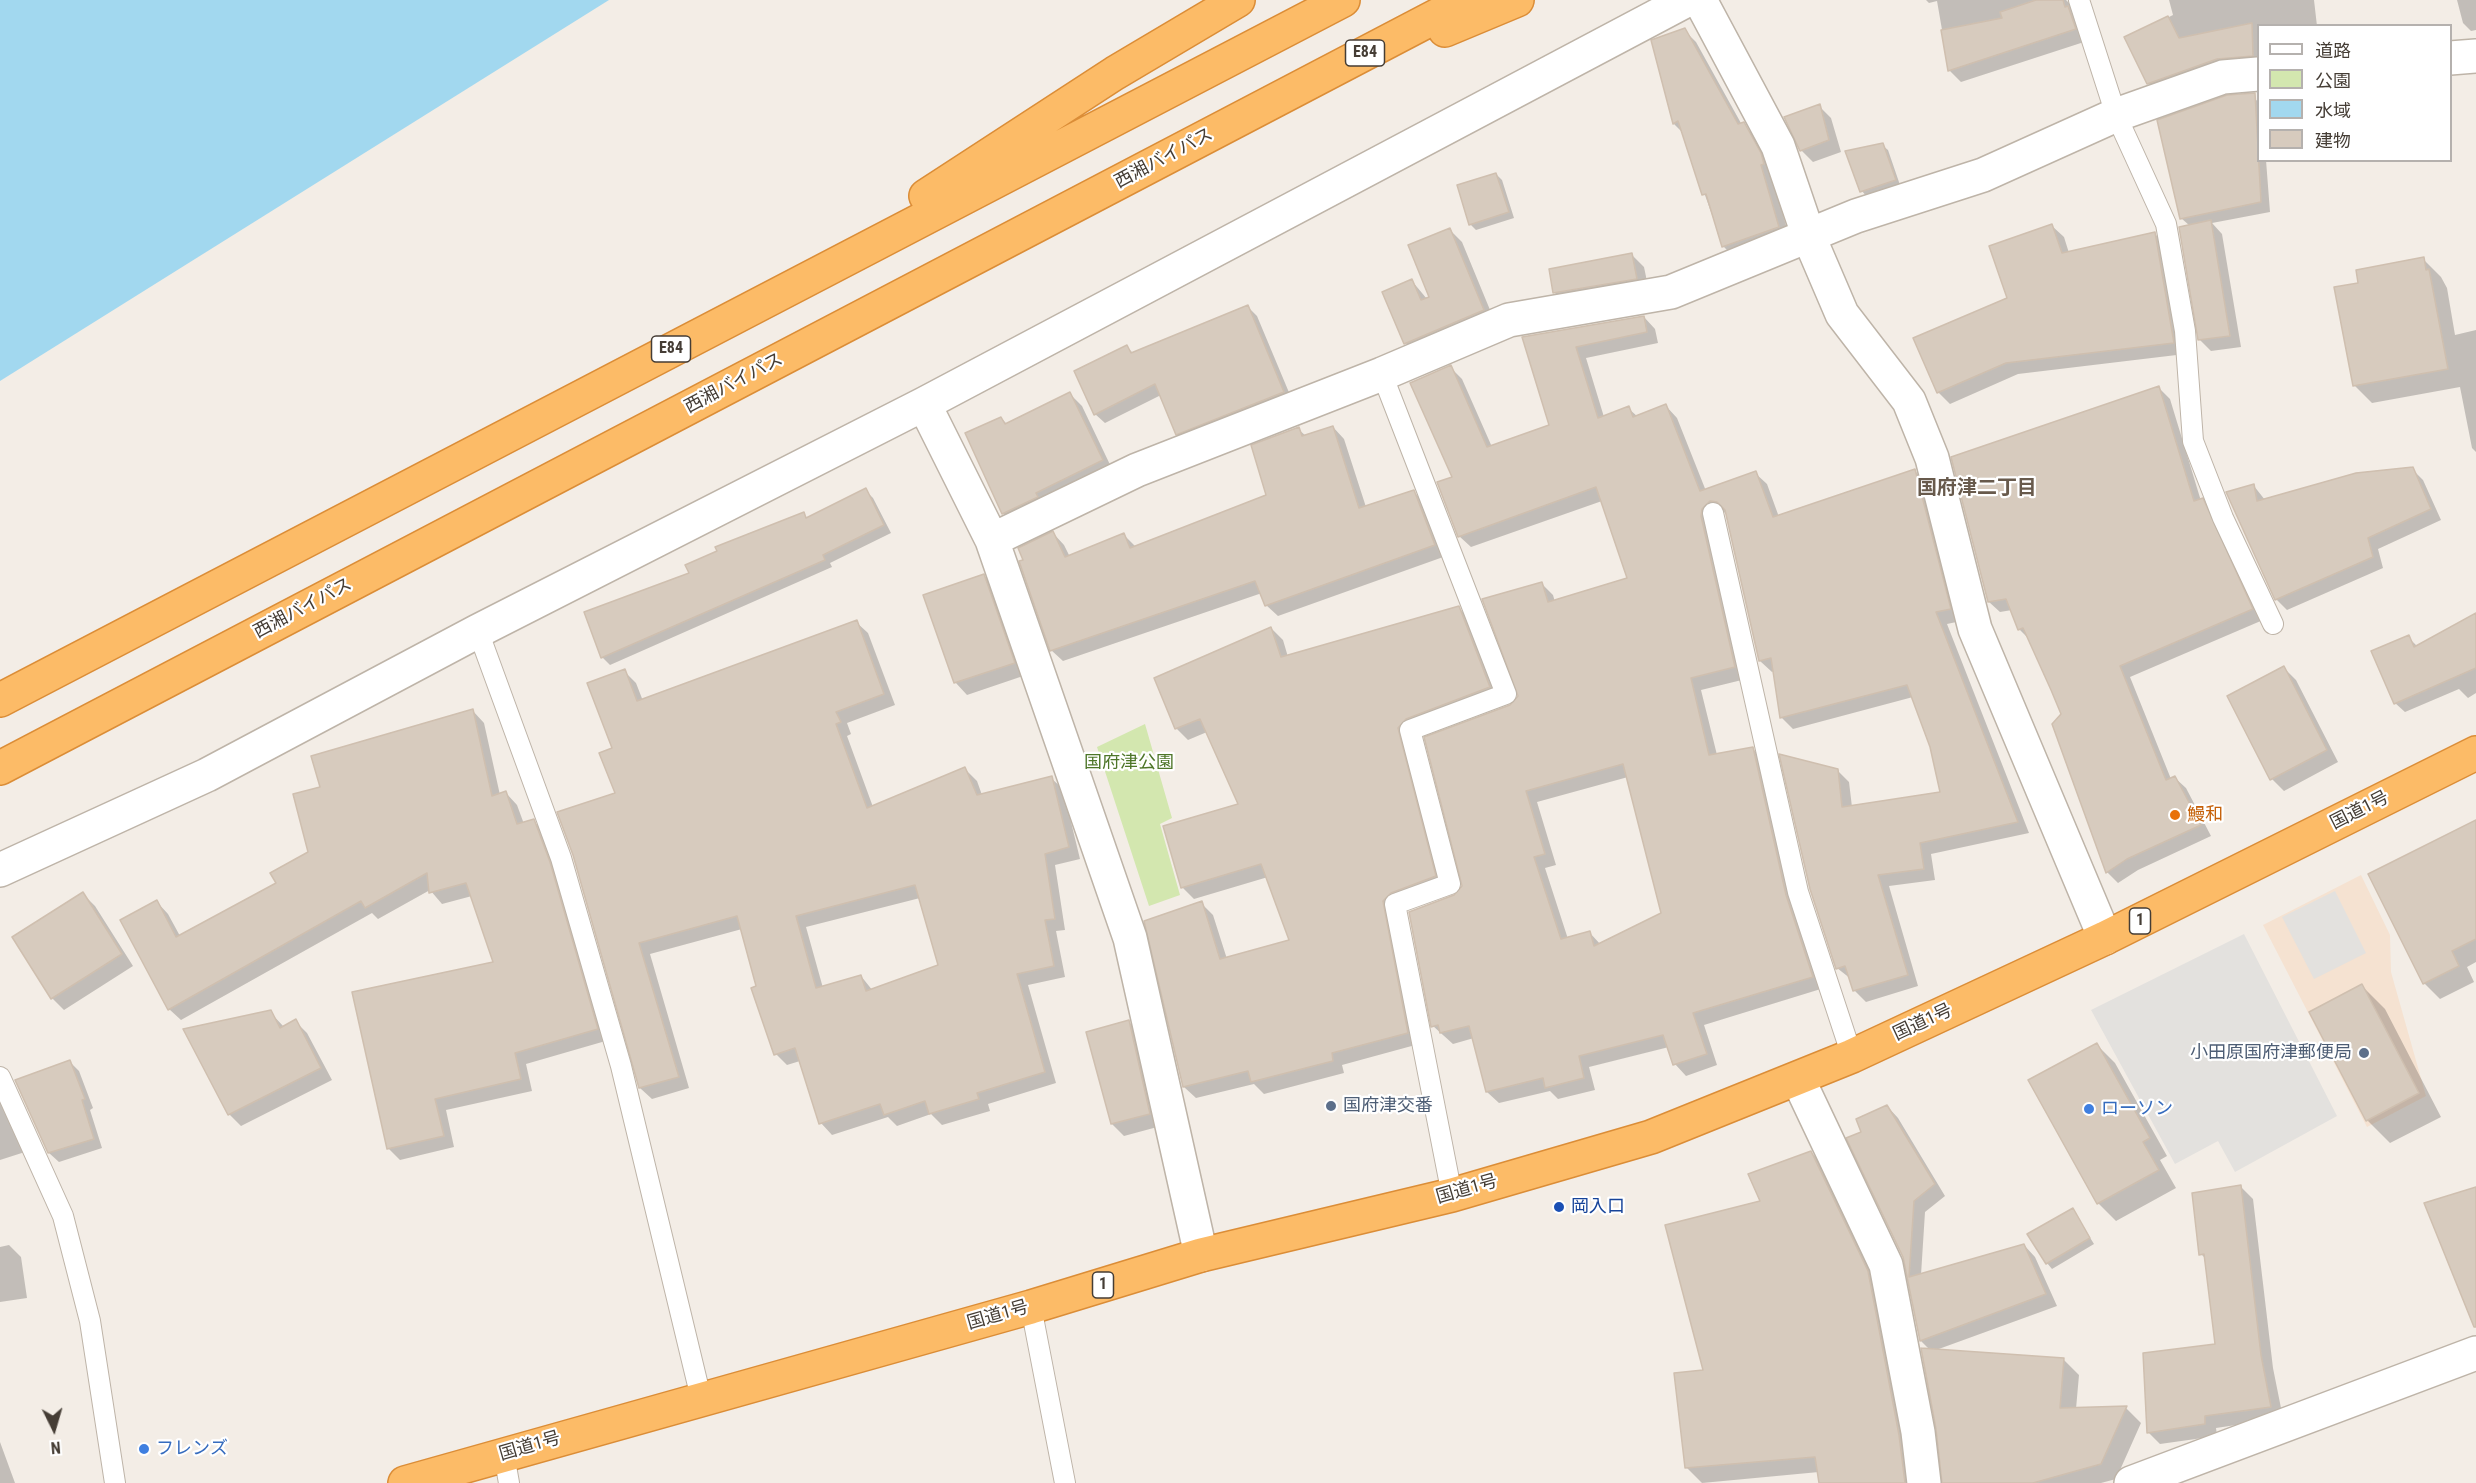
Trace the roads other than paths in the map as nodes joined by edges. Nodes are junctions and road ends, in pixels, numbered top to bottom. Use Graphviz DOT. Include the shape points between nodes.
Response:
graph roads {
  1 [pos="1238,0"];
  2 [pos="1343,0"];
  3 [pos="1467,0"];
  4 [pos="1517,0"];
  5 [pos="1687,0"];
  6 [pos="1700,0"];
  7 [pos="2079,0"];
  8 [pos="2476,56"];
  9 [pos="2452,58"];
  10 [pos="2257,74"];
  11 [pos="1264,107"];
  12 [pos="2116,115"];
  13 [pos="1809,237"];
  14 [pos="781,291"];
  15 [pos="1382,374"];
  16 [pos="924,404"];
  17 [pos="1713,513"];
  18 [pos="992,540"];
  19 [pos="2273,624"];
  20 [pos="478,631"];
  21 [pos="0,700"];
  22 [pos="2476,753"];
  23 [pos="0,768"];
  24 [pos="0,870"];
  25 [pos="2105,938"];
  26 [pos="1851,1056"];
  27 [pos="0,1077"];
  28 [pos="1798,1079"];
  29 [pos="1452,1195"];
  30 [pos="1201,1256"];
  31 [pos="1030,1307"];
  32 [pos="2476,1353"];
  33 [pos="701,1398"];
  34 [pos="507,1469"];
  35 [pos="115,1483"];
  36 [pos="405,1483"];
  37 [pos="1065,1483"];
  38 [pos="1924,1483"];
  39 [pos="2132,1483"];
  1 -- 14 [label="highway" via="1115,73"];
  2 -- 14 [label="highway, E84"];
  3 -- 11 [label="highway, 西湘バイパス / E84"];
  4 -- 11 [label="highway"];
  5 -- 16 [label="street"];
  6 -- 13 [label="street" via="1778,146"];
  7 -- 12 [label="lane"];
  8 -- 9 [label="street"];
  10 -- 12 [label="street" via="2223,77"];
  11 -- 23 [label="highway, 西湘バイパス / E84"];
  12 -- 13 [label="street" via="1983,175 1856,216"];
  12 -- 19 [label="lane" via="2166,224 2185,331 2193,441 2223,518"];
  13 -- 15 [label="street" via="1671,292 1509,320"];
  13 -- 25 [label="street" via="1842,314 1909,401 1932,458 1975,629"];
  14 -- 21 [label="highway, E84"];
  15 -- 18 [label="street" via="1137,470"];
  15 -- 29 [label="lane" via="1506,694 1410,730 1450,884 1395,904"];
  16 -- 18 [label="street"];
  16 -- 20 [label="street"];
  17 -- 26 [label="lane" via="1798,892"];
  18 -- 30 [label="street" via="1130,938"];
  20 -- 24 [label="street" via="207,775"];
  20 -- 33 [label="lane" via="564,869 621,1066"];
  22 -- 25 [label="highway, 国道1号 / 1"];
  25 -- 26 [label="highway, 国道1号 / 1"];
  26 -- 28 [label="highway, 国道1号 / 1"];
  27 -- 35 [label="lane" via="63,1216 90,1321"];
  28 -- 29 [label="highway, 国道1号 / 1" via="1652,1137"];
  28 -- 38 [label="street" via="1886,1265"];
  29 -- 30 [label="highway, 国道1号 / 1"];
  30 -- 31 [label="highway, 国道1号 / 1"];
  31 -- 33 [label="highway, 国道1号 / 1"];
  31 -- 37 [label="lane"];
  32 -- 39 [label="street"];
  33 -- 34 [label="highway, 国道1号 / 1"];
  34 -- 36 [label="highway, 国道1号 / 1"];
}
